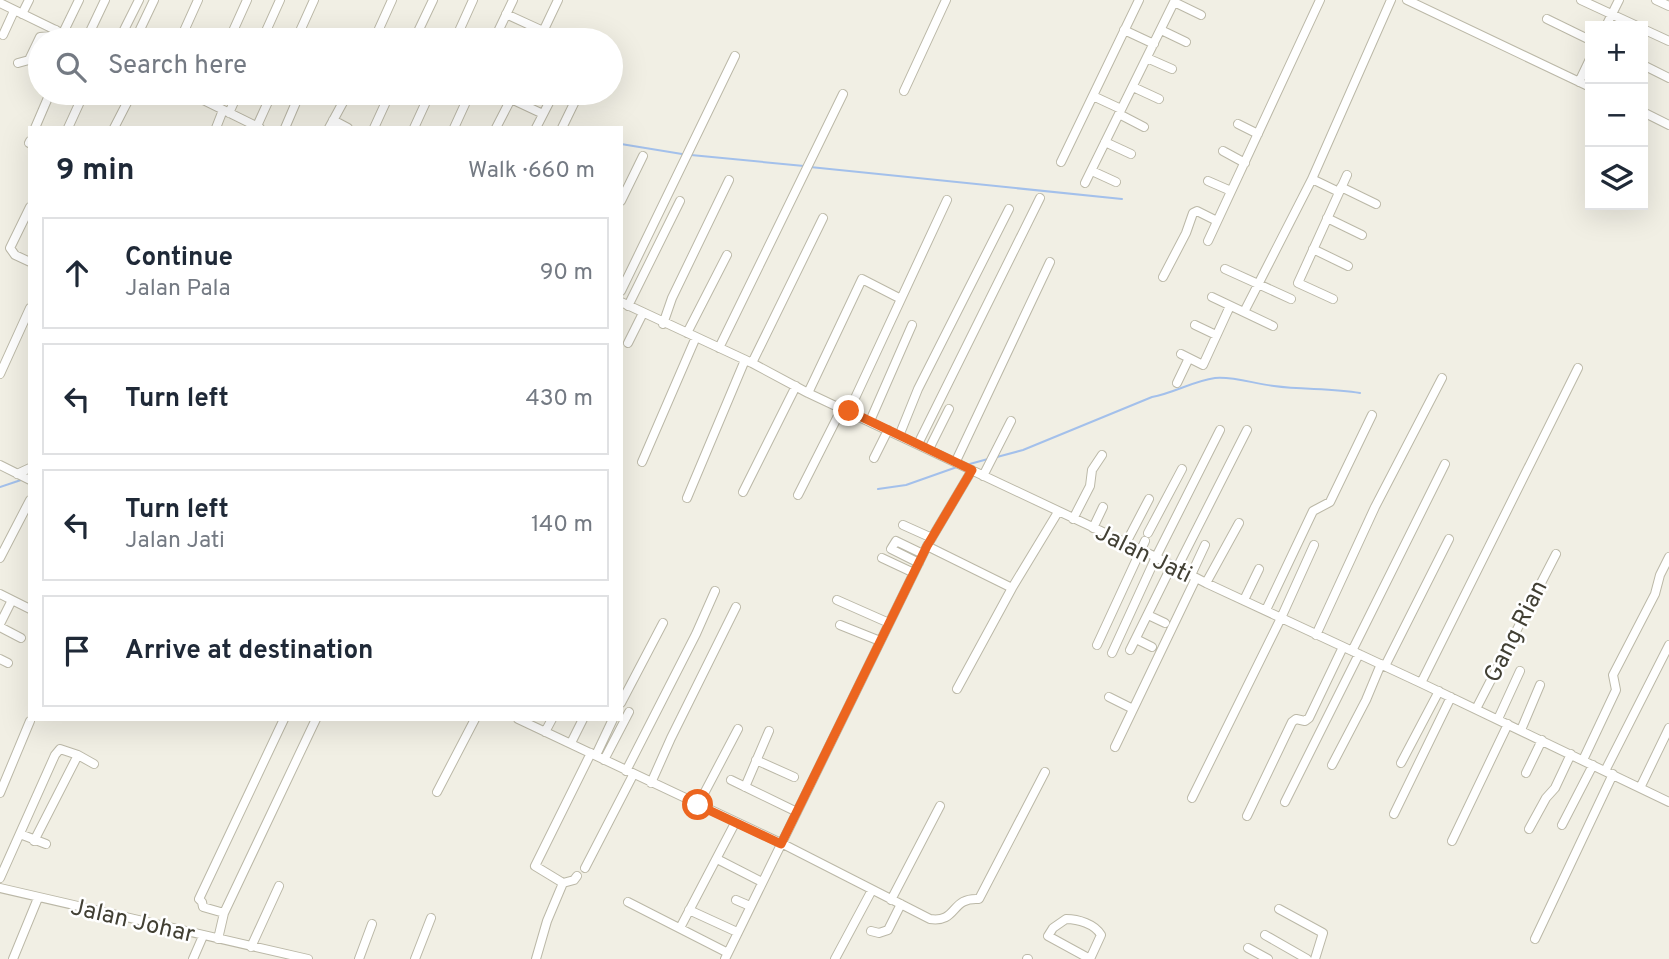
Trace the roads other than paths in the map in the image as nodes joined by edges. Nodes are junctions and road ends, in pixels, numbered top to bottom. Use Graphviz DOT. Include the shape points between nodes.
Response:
graph roads {
  1 [pos="29,0"];
  2 [pos="79,0"];
  3 [pos="105,0"];
  4 [pos="139,0"];
  5 [pos="154,0"];
  6 [pos="198,0"];
  7 [pos="247,0"];
  8 [pos="280,0"];
  9 [pos="314,0"];
  10 [pos="392,0"];
  11 [pos="433,0"];
  12 [pos="473,0"];
  13 [pos="513,0"];
  14 [pos="558,0"];
  15 [pos="946,0"];
  16 [pos="1139,0"];
  17 [pos="1320,0"];
  18 [pos="1391,0"];
  19 [pos="1407,0"];
  20 [pos="1581,0"];
  21 [pos="1619,0"];
  22 [pos="1656,0"];
  23 [pos="1175,1"];
  24 [pos="0,3"];
  25 [pos="1669,6"];
  26 [pos="18,13"];
  27 [pos="506,14"];
  28 [pos="1612,14"];
  29 [pos="1200,15"];
  30 [pos="1547,19"];
  31 [pos="1608,21"];
  32 [pos="1627,21"];
  33 [pos="51,28"];
  34 [pos="62,28"];
  35 [pos="92,28"];
  36 [pos="125,28"];
  37 [pos="141,28"];
  38 [pos="185,28"];
  39 [pos="234,28"];
  40 [pos="267,28"];
  41 [pos="301,28"];
  42 [pos="379,28"];
  43 [pos="420,28"];
  44 [pos="460,28"];
  45 [pos="500,28"];
  46 [pos="528,28"];
  47 [pos="545,28"];
  48 [pos="1124,30"];
  49 [pos="1161,30"];
  50 [pos="1648,31"];
  51 [pos="3,35"];
  52 [pos="1585,38"];
  53 [pos="1669,41"];
  54 [pos="1186,42"];
  55 [pos="1154,44"];
  56 [pos="734,56"];
  57 [pos="1147,58"];
  58 [pos="28,60"];
  59 [pos="18,63"];
  60 [pos="1648,68"];
  61 [pos="1172,69"];
  62 [pos="1585,69"];
  63 [pos="1669,78"];
  64 [pos="1579,82"];
  65 [pos="1585,85"];
  66 [pos="1133,87"];
  67 [pos="904,91"];
  68 [pos="843,94"];
  69 [pos="1093,96"];
  70 [pos="1159,99"];
  71 [pos="45,105"];
  72 [pos="79,105"];
  73 [pos="126,105"];
  74 [pos="216,105"];
  75 [pos="230,105"];
  76 [pos="267,105"];
  77 [pos="295,105"];
  78 [pos="341,105"];
  79 [pos="385,105"];
  80 [pos="425,105"];
  81 [pos="465,105"];
  82 [pos="508,105"];
  83 [pos="528,105"];
  84 [pos="548,105"];
  85 [pos="573,105"];
  86 [pos="226,112"];
  87 [pos="1120,112"];
  88 [pos="543,114"];
  89 [pos="1648,115"];
  90 [pos="331,124"];
  91 [pos="1238,124"];
  92 [pos="245,125"];
  93 [pos="1669,125"];
  94 [pos="36,126"];
  95 [pos="69,126"];
  96 [pos="115,126"];
  97 [pos="217,126"];
  98 [pos="258,126"];
  99 [pos="286,126"];
  100 [pos="375,126"];
  101 [pos="415,126"];
  102 [pos="455,126"];
  103 [pos="497,126"];
  104 [pos="537,126"];
  105 [pos="563,126"];
  106 [pos="1144,127"];
  107 [pos="1258,134"];
  108 [pos="1105,142"];
  109 [pos="1223,151"];
  110 [pos="1131,154"];
  111 [pos="643,156"];
  112 [pos="1061,162"];
  113 [pos="1245,163"];
  114 [pos="1092,171"];
  115 [pos="1347,175"];
  116 [pos="1312,179"];
  117 [pos="729,180"];
  118 [pos="1208,181"];
  119 [pos="1116,182"];
  120 [pos="1085,183"];
  121 [pos="1340,189"];
  122 [pos="1231,191"];
  123 [pos="623,197"];
  124 [pos="1040,198"];
  125 [pos="947,200"];
  126 [pos="680,201"];
  127 [pos="1376,204"];
  128 [pos="1009,209"];
  129 [pos="28,211"];
  130 [pos="823,218"];
  131 [pos="1327,218"];
  132 [pos="1217,221"];
  133 [pos="1362,235"];
  134 [pos="1208,241"];
  135 [pos="1313,249"];
  136 [pos="727,255"];
  137 [pos="28,261"];
  138 [pos="1050,262"];
  139 [pos="1348,266"];
  140 [pos="1224,269"];
  141 [pos="1163,277"];
  142 [pos="1258,284"];
  143 [pos="623,287"];
  144 [pos="1212,297"];
  145 [pos="901,299"];
  146 [pos="1291,299"];
  147 [pos="1333,299"];
  148 [pos="624,304"];
  149 [pos="1230,306"];
  150 [pos="28,312"];
  151 [pos="1244,312"];
  152 [pos="643,313"];
  153 [pos="663,324"];
  154 [pos="912,325"];
  155 [pos="1195,325"];
  156 [pos="1273,326"];
  157 [pos="687,334"];
  158 [pos="1216,335"];
  159 [pos="696,337"];
  160 [pos="628,343"];
  161 [pos="719,348"];
  162 [pos="749,361"];
  163 [pos="1578,369"];
  164 [pos="0,373"];
  165 [pos="1442,378"];
  166 [pos="1177,383"];
  167 [pos="796,386"];
  168 [pos="808,393"];
  169 [pos="845,409"];
  170 [pos="949,409"];
  171 [pos="1372,415"];
  172 [pos="870,421"];
  173 [pos="1011,421"];
  174 [pos="888,430"];
  175 [pos="1220,430"];
  176 [pos="1247,430"];
  177 [pos="900,436"];
  178 [pos="919,444"];
  179 [pos="929,449"];
  180 [pos="1101,455"];
  181 [pos="874,458"];
  182 [pos="642,462"];
  183 [pos="1445,464"];
  184 [pos="0,465"];
  185 [pos="964,465"];
  186 [pos="28,469"];
  187 [pos="1182,469"];
  188 [pos="985,472"];
  189 [pos="17,474"];
  190 [pos="28,479"];
  191 [pos="743,492"];
  192 [pos="798,495"];
  193 [pos="687,498"];
  194 [pos="1149,499"];
  195 [pos="28,504"];
  196 [pos="1103,507"];
  197 [pos="1058,512"];
  198 [pos="1073,519"];
  199 [pos="1238,523"];
  200 [pos="903,525"];
  201 [pos="1093,528"];
  202 [pos="1449,539"];
  203 [pos="1145,542"];
  204 [pos="1126,543"];
  205 [pos="1205,545"];
  206 [pos="1314,545"];
  207 [pos="927,546"];
  208 [pos="1556,554"];
  209 [pos="1156,557"];
  210 [pos="1669,557"];
  211 [pos="0,558"];
  212 [pos="882,558"];
  213 [pos="919,563"];
  214 [pos="1175,567"];
  215 [pos="1259,569"];
  216 [pos="914,573"];
  217 [pos="1194,576"];
  218 [pos="1206,583"];
  219 [pos="1012,588"];
  220 [pos="715,591"];
  221 [pos="0,594"];
  222 [pos="12,600"];
  223 [pos="837,600"];
  224 [pos="1244,600"];
  225 [pos="736,607"];
  226 [pos="28,608"];
  227 [pos="1266,610"];
  228 [pos="1148,615"];
  229 [pos="1281,618"];
  230 [pos="663,623"];
  231 [pos="1166,623"];
  232 [pos="890,624"];
  233 [pos="0,625"];
  234 [pos="840,625"];
  235 [pos="1316,635"];
  236 [pos="20,638"];
  237 [pos="1136,639"];
  238 [pos="880,641"];
  239 [pos="1097,645"];
  240 [pos="1669,645"];
  241 [pos="1343,647"];
  242 [pos="1152,648"];
  243 [pos="1130,650"];
  244 [pos="1356,652"];
  245 [pos="1112,653"];
  246 [pos="1383,665"];
  247 [pos="1520,671"];
  248 [pos="1421,683"];
  249 [pos="1540,685"];
  250 [pos="957,688"];
  251 [pos="1438,691"];
  252 [pos="1109,697"];
  253 [pos="1451,698"];
  254 [pos="623,699"];
  255 [pos="1133,709"];
  256 [pos="1476,709"];
  257 [pos="629,712"];
  258 [pos="1498,719"];
  259 [pos="623,720"];
  260 [pos="30,721"];
  261 [pos="283,721"];
  262 [pos="315,721"];
  263 [pos="474,721"];
  264 [pos="523,721"];
  265 [pos="551,721"];
  266 [pos="582,721"];
  267 [pos="612,721"];
  268 [pos="622,721"];
  269 [pos="1508,724"];
  270 [pos="1669,728"];
  271 [pos="738,729"];
  272 [pos="1521,730"];
  273 [pos="545,732"];
  274 [pos="769,732"];
  275 [pos="1542,740"];
  276 [pos="571,743"];
  277 [pos="1115,747"];
  278 [pos="1572,754"];
  279 [pos="78,755"];
  280 [pos="597,756"];
  281 [pos="757,760"];
  282 [pos="1583,760"];
  283 [pos="1401,763"];
  284 [pos="94,764"];
  285 [pos="1332,765"];
  286 [pos="1593,765"];
  287 [pos="1045,772"];
  288 [pos="629,773"];
  289 [pos="1526,773"];
  290 [pos="1609,773"];
  291 [pos="794,777"];
  292 [pos="731,780"];
  293 [pos="652,783"];
  294 [pos="745,787"];
  295 [pos="1640,788"];
  296 [pos="438,792"];
  297 [pos="0,793"];
  298 [pos="1192,797"];
  299 [pos="1668,799"];
  300 [pos="1285,802"];
  301 [pos="698,805"];
  302 [pos="940,806"];
  303 [pos="797,812"];
  304 [pos="1394,814"];
  305 [pos="1247,816"];
  306 [pos="735,823"];
  307 [pos="1562,825"];
  308 [pos="1529,829"];
  309 [pos="20,834"];
  310 [pos="34,841"];
  311 [pos="1452,841"];
  312 [pos="46,844"];
  313 [pos="781,844"];
  314 [pos="717,859"];
  315 [pos="585,868"];
  316 [pos="577,876"];
  317 [pos="0,878"];
  318 [pos="762,882"];
  319 [pos="563,883"];
  320 [pos="279,886"];
  321 [pos="0,888"];
  322 [pos="872,890"];
  323 [pos="38,898"];
  324 [pos="736,900"];
  325 [pos="891,900"];
  326 [pos="628,902"];
  327 [pos="901,904"];
  328 [pos="750,906"];
  329 [pos="1279,909"];
  330 [pos="689,910"];
  331 [pos="224,913"];
  332 [pos="431,918"];
  333 [pos="372,924"];
  334 [pos="680,928"];
  335 [pos="737,932"];
  336 [pos="871,932"];
  337 [pos="1265,935"];
  338 [pos="203,936"];
  339 [pos="218,939"];
  340 [pos="1535,939"];
  341 [pos="251,947"];
  342 [pos="1248,948"];
  343 [pos="726,956"];
  344 [pos="13,959"];
  345 [pos="194,959"];
  346 [pos="308,959"];
  347 [pos="359,959"];
  348 [pos="415,959"];
  349 [pos="536,959"];
  350 [pos="835,959"];
  351 [pos="1090,959"];
  352 [pos="1268,959"];
  353 [pos="1307,959"];
  354 [pos="1315,959"];
  1 -- 26 [label="street"];
  2 -- 34 [label="street"];
  3 -- 35 [label="street"];
  4 -- 36 [label="street"];
  5 -- 37 [label="street"];
  6 -- 38 [label="street"];
  7 -- 39 [label="street"];
  8 -- 40 [label="street"];
  9 -- 41 [label="street"];
  10 -- 42 [label="street"];
  11 -- 43 [label="street"];
  12 -- 44 [label="street"];
  13 -- 27 [label="street"];
  14 -- 47 [label="street"];
  15 -- 67 [label="street"];
  16 -- 48 [label="street"];
  17 -- 107 [label="street"];
  18 -- 116 [label="street"];
  19 -- 64 [label="street"];
  20 -- 28 [label="street"];
  21 -- 28 [label="street"];
  22 -- 25 [label="street"];
  23 -- 29 [label="street"];
  23 -- 49 [label="street"];
  24 -- 26 [label="street"];
  26 -- 33 [label="street"];
  26 -- 51 [label="street"];
  27 -- 45 [label="street"];
  27 -- 46 [label="street"];
  28 -- 31 [label="street"];
  28 -- 32 [label="street"];
  30 -- 52 [label="street"];
  48 -- 55 [label="street"];
  48 -- 69 [label="street"];
  49 -- 54 [label="street"];
  49 -- 55 [label="street"];
  50 -- 53 [label="street"];
  55 -- 57 [label="street"];
  56 -- 143 [label="street"];
  57 -- 61 [label="street"];
  57 -- 66 [label="street"];
  58 -- 59 [label="street"];
  60 -- 63 [label="street"];
  62 -- 64 [label="street"];
  64 -- 65 [label="street"];
  66 -- 70 [label="street"];
  66 -- 87 [label="street"];
  68 -- 161 [label="street"];
  69 -- 87 [label="street"];
  69 -- 112 [label="street"];
  71 -- 94 [label="street"];
  72 -- 95 [label="street"];
  73 -- 96 [label="street"];
  74 -- 86 [label="street"];
  75 -- 86 [label="street"];
  76 -- 98 [label="street"];
  77 -- 99 [label="street"];
  78 -- 90 [label="street"];
  79 -- 100 [label="street"];
  80 -- 101 [label="street"];
  81 -- 102 [label="street"];
  82 -- 103 [label="street"];
  83 -- 88 [label="street"];
  84 -- 88 [label="street"];
  85 -- 105 [label="street"];
  86 -- 92 [label="street"];
  86 -- 97 [label="street"];
  87 -- 106 [label="street"];
  87 -- 108 [label="street"];
  88 -- 104 [label="street"];
  89 -- 93 [label="street"];
  91 -- 107 [label="street"];
  107 -- 113 [label="street"];
  108 -- 110 [label="street"];
  108 -- 114 [label="street"];
  109 -- 113 [label="street"];
  111 -- 123 [label="street"];
  113 -- 122 [label="street"];
  114 -- 119 [label="street"];
  114 -- 120 [label="street"];
  115 -- 121 [label="street"];
  116 -- 121 [label="street"];
  116 -- 142 [label="street"];
  117 -- 153 [label="street"];
  118 -- 122 [label="street"];
  121 -- 127 [label="street"];
  121 -- 131 [label="street"];
  122 -- 132 [label="street"];
  124 -- 178 [label="street"];
  125 -- 145 [label="street"];
  126 -- 148 [label="street"];
  128 -- 177 [label="street" via="918,389"];
  129 -- 137 [label="street" via="10,248"];
  130 -- 162 [label="street"];
  131 -- 133 [label="street"];
  131 -- 135 [label="street"];
  132 -- 134 [label="street"];
  132 -- 141 [label="street" via="1193,213"];
  135 -- 139 [label="street"];
  135 -- 147 [label="street" via="1298,283"];
  136 -- 157 [label="street"];
  138 -- 185 [label="street"];
  140 -- 142 [label="street"];
  142 -- 146 [label="street"];
  142 -- 151 [label="street"];
  144 -- 149 [label="street"];
  145 -- 168 [label="street" via="862,279"];
  145 -- 169 [label="street"];
  148 -- 152 [label="street, Jalan Jati"];
  149 -- 151 [label="street"];
  149 -- 158 [label="street"];
  150 -- 164 [label="street"];
  151 -- 156 [label="street"];
  152 -- 153 [label="street, Jalan Jati"];
  152 -- 160 [label="street"];
  153 -- 157 [label="street, Jalan Jati"];
  154 -- 172 [label="street"];
  155 -- 158 [label="street"];
  157 -- 159 [label="street, Jalan Jati"];
  158 -- 166 [label="street" via="1203,365 1185,356"];
  159 -- 161 [label="street, Jalan Jati"];
  159 -- 182 [label="street"];
  161 -- 162 [label="street, Jalan Jati"];
  162 -- 167 [label="street, Jalan Jati"];
  162 -- 193 [label="street"];
  163 -- 248 [label="street"];
  165 -- 235 [label="street"];
  167 -- 168 [label="street, Jalan Jati"];
  167 -- 191 [label="street"];
  168 -- 169 [label="street, Jalan Jati"];
  169 -- 172 [label="street, Jalan Jati"];
  169 -- 192 [label="street"];
  170 -- 179 [label="street"];
  171 -- 227 [label="street" via="1329,502 1313,511"];
  172 -- 174 [label="street, Jalan Jati"];
  173 -- 188 [label="street"];
  174 -- 177 [label="street, Jalan Jati"];
  174 -- 181 [label="street"];
  175 -- 209 [label="street"];
  176 -- 214 [label="street"];
  177 -- 178 [label="street, Jalan Jati"];
  178 -- 179 [label="street, Jalan Jati"];
  179 -- 185 [label="street, Jalan Jati"];
  180 -- 198 [label="street"];
  183 -- 244 [label="street"];
  184 -- 189 [label="street"];
  185 -- 188 [label="street, Jalan Jati"];
  185 -- 207 [label="street"];
  186 -- 189 [label="street"];
  187 -- 203 [label="street"];
  188 -- 197 [label="street, Jalan Jati"];
  189 -- 190 [label="street"];
  194 -- 204 [label="street"];
  195 -- 211 [label="street"];
  196 -- 201 [label="street"];
  197 -- 198 [label="street, Jalan Jati"];
  197 -- 219 [label="street"];
  198 -- 201 [label="street, Jalan Jati"];
  199 -- 218 [label="street"];
  200 -- 207 [label="street"];
  201 -- 204 [label="street, Jalan Jati"];
  202 -- 246 [label="street"];
  203 -- 204 [label="street, Jalan Jati"];
  203 -- 209 [label="street, Jalan Jati"];
  203 -- 239 [label="street"];
  205 -- 217 [label="street"];
  206 -- 229 [label="street"];
  207 -- 213 [label="street"];
  207 -- 213 [label="street" via="898,541 891,549"];
  207 -- 219 [label="street"];
  208 -- 256 [label="street, Gang Rian"];
  209 -- 214 [label="street, Jalan Jati"];
  209 -- 245 [label="street"];
  210 -- 282 [label="street" via="1613,674 1616,690"];
  212 -- 216 [label="street"];
  213 -- 216 [label="street"];
  214 -- 217 [label="street, Jalan Jati"];
  214 -- 228 [label="street"];
  215 -- 224 [label="street"];
  216 -- 232 [label="street"];
  217 -- 218 [label="street, Jalan Jati"];
  217 -- 255 [label="street"];
  218 -- 224 [label="street, Jalan Jati"];
  219 -- 250 [label="street"];
  220 -- 288 [label="street"];
  221 -- 222 [label="street"];
  222 -- 226 [label="street"];
  222 -- 233 [label="street"];
  223 -- 232 [label="street"];
  224 -- 227 [label="street, Jalan Jati"];
  225 -- 293 [label="street"];
  227 -- 229 [label="street, Jalan Jati"];
  228 -- 231 [label="street"];
  228 -- 237 [label="street"];
  229 -- 235 [label="street, Jalan Jati"];
  229 -- 298 [label="street"];
  230 -- 254 [label="street"];
  232 -- 238 [label="street"];
  233 -- 236 [label="street"];
  234 -- 238 [label="street"];
  235 -- 241 [label="street, Jalan Jati"];
  237 -- 242 [label="street"];
  237 -- 243 [label="street"];
  238 -- 303 [label="street"];
  240 -- 290 [label="street"];
  241 -- 244 [label="street, Jalan Jati"];
  241 -- 305 [label="street" via="1309,718 1292,722"];
  244 -- 246 [label="street, Jalan Jati"];
  244 -- 300 [label="street"];
  246 -- 248 [label="street, Jalan Jati"];
  246 -- 285 [label="street"];
  247 -- 258 [label="street"];
  248 -- 251 [label="street, Jalan Jati"];
  249 -- 272 [label="street"];
  251 -- 253 [label="street, Jalan Jati"];
  251 -- 283 [label="street"];
  252 -- 255 [label="street"];
  253 -- 256 [label="street, Jalan Jati"];
  253 -- 304 [label="street"];
  255 -- 277 [label="street"];
  256 -- 258 [label="street, Jalan Jati"];
  257 -- 259 [label="street"];
  258 -- 269 [label="street, Jalan Jati"];
  260 -- 297 [label="street"];
  261 -- 331 [label="street" via="199,899 203,907"];
  262 -- 331 [label="street"];
  263 -- 296 [label="street"];
  264 -- 273 [label="street"];
  265 -- 273 [label="street"];
  266 -- 276 [label="street"];
  267 -- 280 [label="street"];
  268 -- 280 [label="street"];
  269 -- 272 [label="street, Jalan Jati"];
  269 -- 311 [label="street"];
  270 -- 295 [label="street"];
  271 -- 301 [label="street"];
  272 -- 275 [label="street, Jalan Jati"];
  273 -- 276 [label="street"];
  274 -- 281 [label="street"];
  275 -- 278 [label="street, Jalan Jati"];
  275 -- 289 [label="street"];
  276 -- 280 [label="street"];
  278 -- 282 [label="street, Jalan Jati"];
  278 -- 308 [label="street"];
  279 -- 284 [label="street"];
  279 -- 309 [label="street" via="62,749 55,755"];
  279 -- 310 [label="street"];
  280 -- 288 [label="street"];
  280 -- 319 [label="street" via="536,866"];
  281 -- 291 [label="street"];
  281 -- 294 [label="street"];
  282 -- 286 [label="street, Jalan Jati"];
  286 -- 290 [label="street, Jalan Jati"];
  286 -- 307 [label="street"];
  287 -- 327 [label="street" via="979,899 961,901 940,920"];
  288 -- 293 [label="street"];
  288 -- 315 [label="street"];
  290 -- 295 [label="street, Jalan Jati"];
  290 -- 340 [label="street"];
  292 -- 294 [label="street"];
  293 -- 301 [label="street"];
  294 -- 303 [label="street"];
  295 -- 299 [label="street, Jalan Jati"];
  301 -- 306 [label="street"];
  302 -- 325 [label="street"];
  303 -- 313 [label="street"];
  306 -- 313 [label="street"];
  306 -- 314 [label="street"];
  309 -- 310 [label="street"];
  309 -- 317 [label="street"];
  310 -- 312 [label="street"];
  313 -- 318 [label="street"];
  313 -- 322 [label="street"];
  314 -- 318 [label="street"];
  314 -- 330 [label="street"];
  316 -- 319 [label="street"];
  318 -- 328 [label="street"];
  319 -- 349 [label="street"];
  320 -- 341 [label="street"];
  321 -- 323 [label="street, Jalan Johar"];
  322 -- 325 [label="street"];
  322 -- 350 [label="street"];
  323 -- 338 [label="street, Jalan Johar"];
  323 -- 344 [label="street"];
  324 -- 328 [label="street"];
  325 -- 327 [label="street"];
  326 -- 334 [label="street"];
  327 -- 336 [label="street" via="888,930"];
  328 -- 335 [label="street"];
  329 -- 354 [label="street" via="1323,933"];
  330 -- 334 [label="street"];
  330 -- 335 [label="street"];
  331 -- 339 [label="street"];
  332 -- 348 [label="street"];
  333 -- 347 [label="street"];
  334 -- 343 [label="street"];
  335 -- 343 [label="street"];
  337 -- 353 [label="street"];
  338 -- 339 [label="street, Jalan Johar"];
  338 -- 345 [label="street"];
  339 -- 341 [label="street, Jalan Johar"];
  341 -- 346 [label="street, Jalan Johar"];
  342 -- 352 [label="street"];
  351 -- 351 [label="street" via="1101,935 1080,920 1066,919 1048,936"];
}
